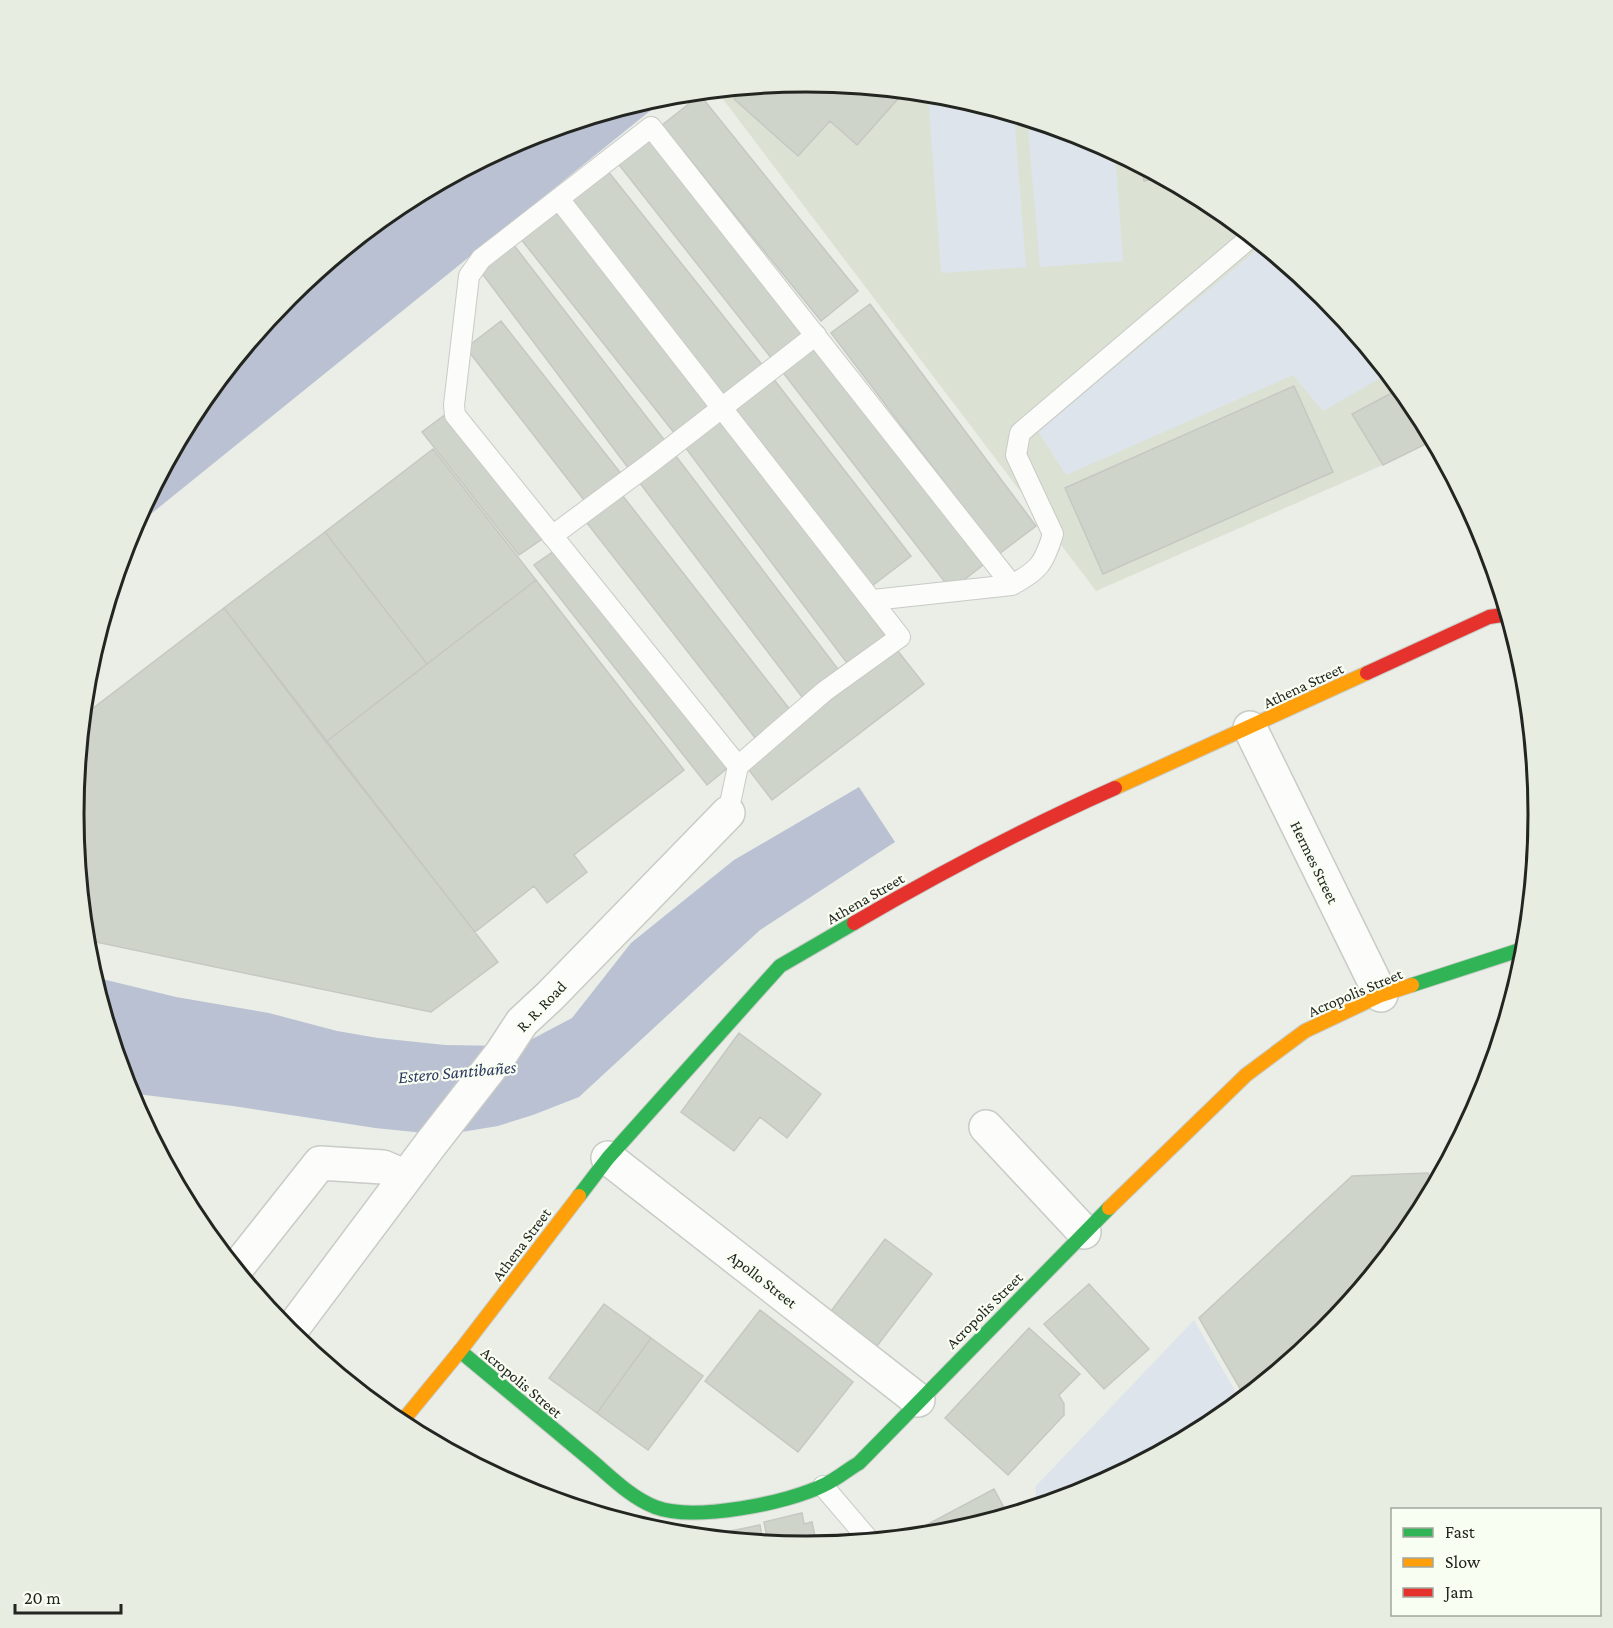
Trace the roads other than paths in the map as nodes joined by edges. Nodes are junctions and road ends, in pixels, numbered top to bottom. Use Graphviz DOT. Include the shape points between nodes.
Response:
graph roads {
  1 [pos="559,199"];
  2 [pos="1246,241"];
  3 [pos="816,336"];
  4 [pos="722,407"];
  5 [pos="552,536"];
  6 [pos="1012,585"];
  7 [pos="873,600"];
  8 [pos="1501,615"];
  9 [pos="1250,728"];
  10 [pos="738,766"];
  11 [pos="728,813"];
  12 [pos="1516,951"];
  13 [pos="1381,996"];
  14 [pos="986,1127"];
  15 [pos="608,1158"];
  16 [pos="406,1177"];
  17 [pos="1084,1232"];
  18 [pos="241,1263"];
  19 [pos="295,1324"];
  20 [pos="460,1351"];
  21 [pos="918,1400"];
  22 [pos="407,1416"];
  23 [pos="823,1486"];
  24 [pos="864,1534"];
  1 -- 3 [label="lane" via="651,127"];
  1 -- 4 [label="lane"];
  1 -- 5 [label="lane" via="469,276 454,405 455,415"];
  2 -- 6 [label="lane" via="1020,433 1016,455 1053,534 1046,557 1031,575"];
  3 -- 4 [label="lane"];
  3 -- 6 [label="lane"];
  4 -- 5 [label="lane"];
  4 -- 7 [label="lane"];
  5 -- 10 [label="lane"];
  6 -- 7 [label="lane"];
  7 -- 10 [label="lane" via="900,637 824,689"];
  8 -- 9 [label="street, Athena Street" via="1489,617"];
  9 -- 13 [label="street, Hermes Street"];
  9 -- 15 [label="street, Athena Street" via="1057,814 919,885 780,966"];
  10 -- 11 [label="lane"];
  11 -- 16 [label="street, R. R. Road" via="522,1022"];
  12 -- 13 [label="street, Acropolis Street"];
  13 -- 17 [label="street, Acropolis Street" via="1305,1031 1246,1075"];
  14 -- 17 [label="street"];
  15 -- 20 [label="street, Athena Street"];
  15 -- 21 [label="street, Apollo Street"];
  16 -- 18 [label="street" via="383,1167 320,1163"];
  16 -- 19 [label="street, R. R. Road"];
  17 -- 21 [label="street, Acropolis Street"];
  20 -- 22 [label="street, Athena Street"];
  20 -- 23 [label="street, Acropolis Street" via="615,1480 659,1509 729,1511"];
  21 -- 23 [label="street, Acropolis Street" via="859,1462"];
  23 -- 24 [label="lane"];
}
